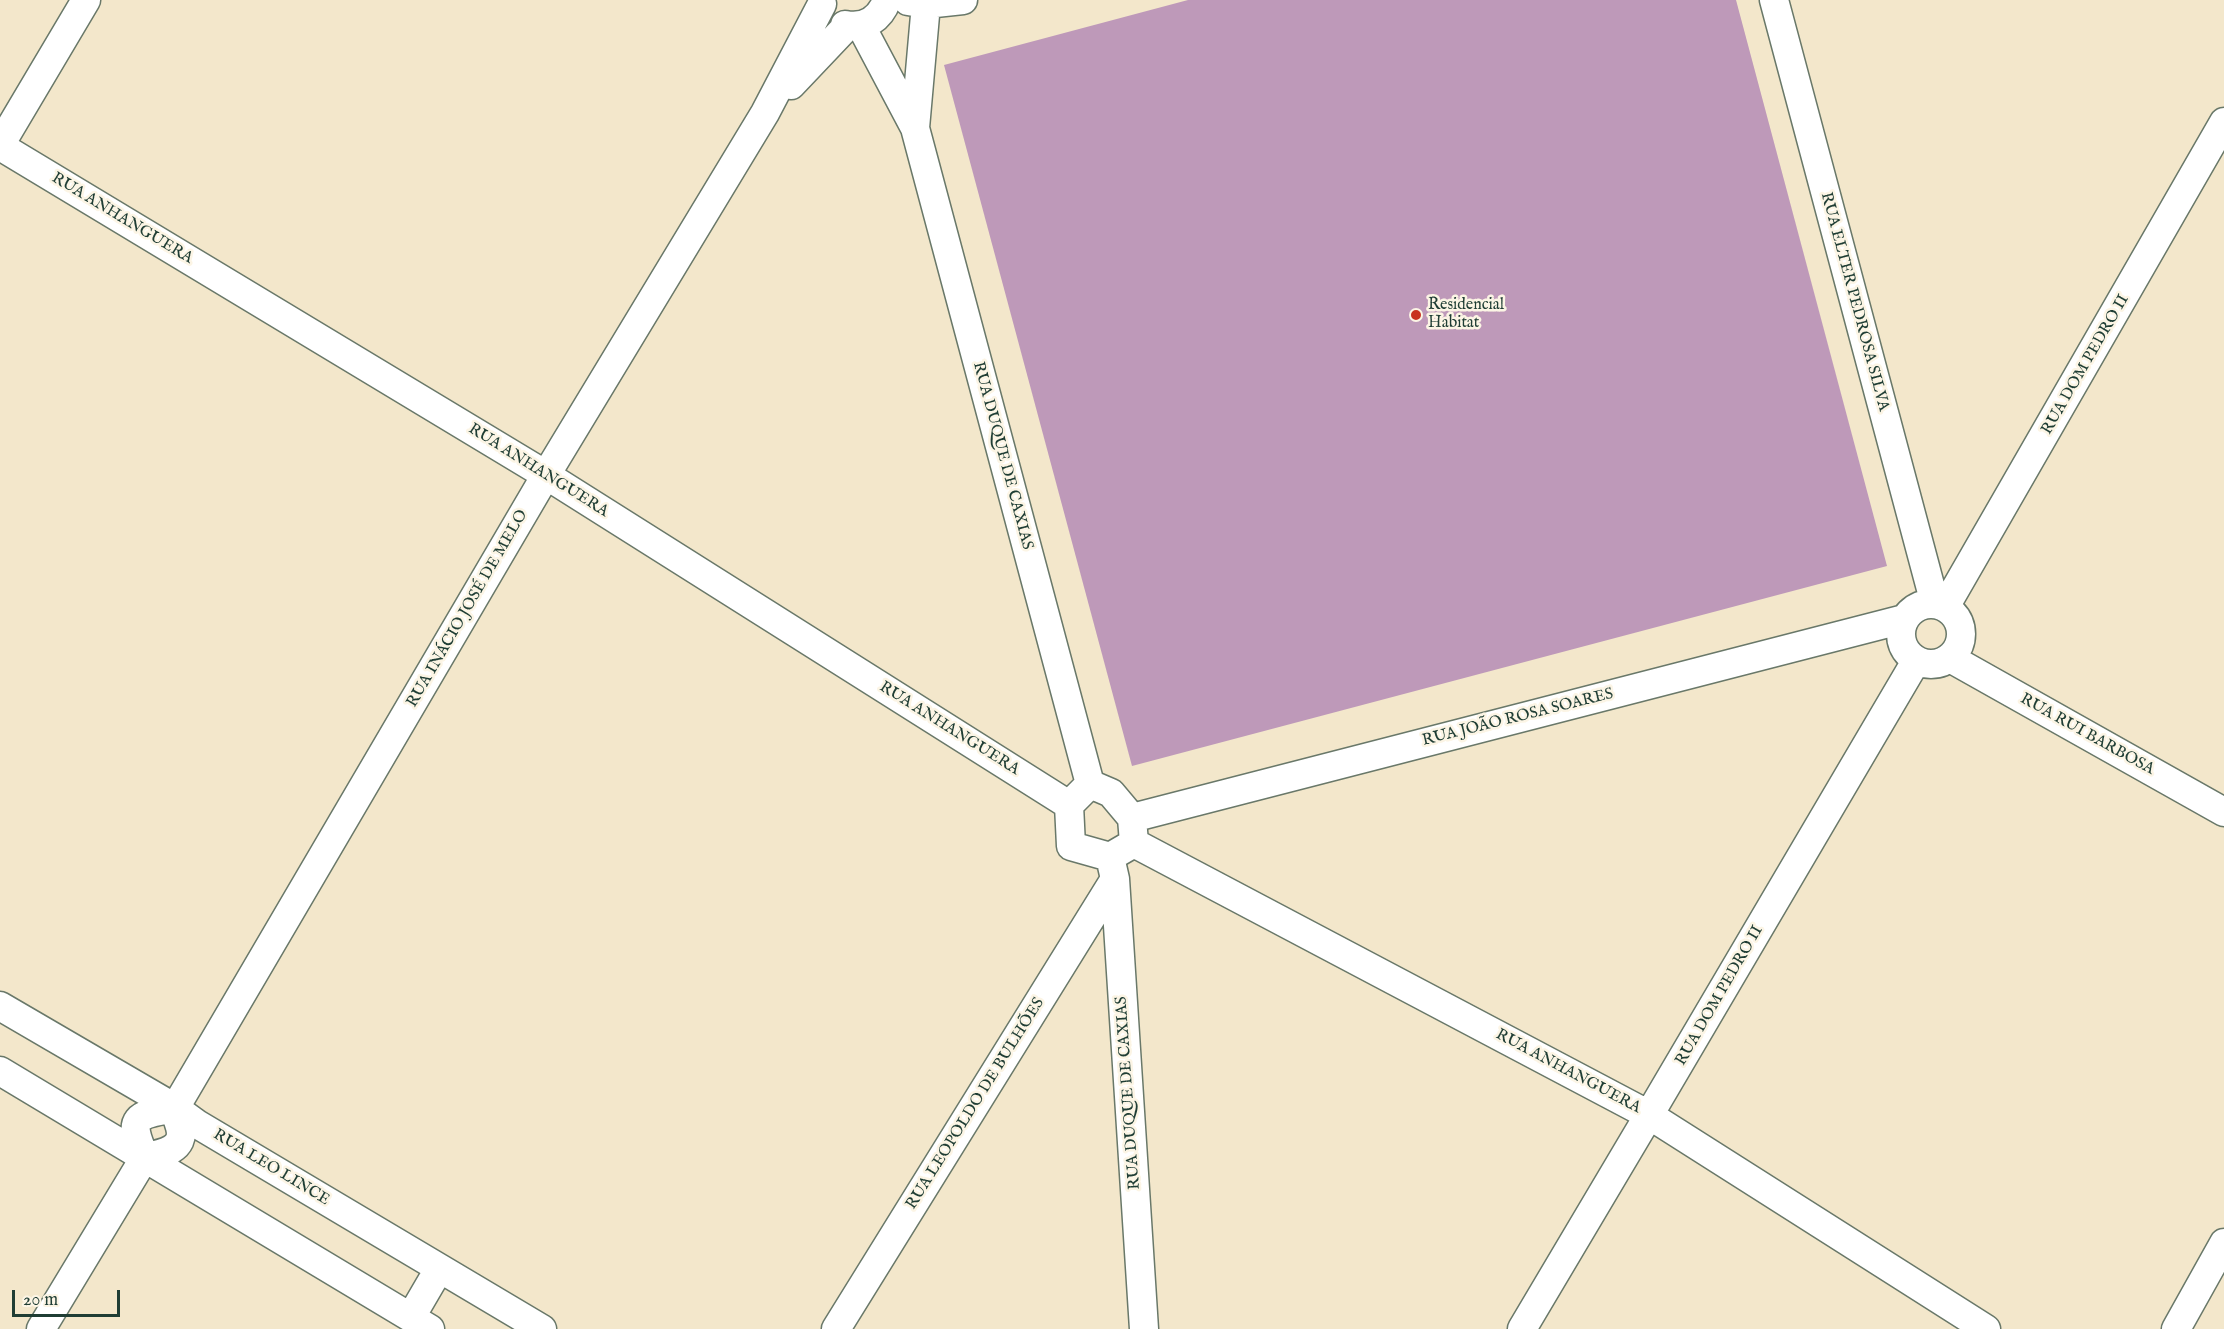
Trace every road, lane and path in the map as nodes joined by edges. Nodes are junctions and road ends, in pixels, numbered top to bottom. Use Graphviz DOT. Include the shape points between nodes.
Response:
graph roads {
  1 [pos="86,0"];
  2 [pos="887,0"];
  3 [pos="963,0"];
  4 [pos="1774,0"];
  5 [pos="821,2"];
  6 [pos="913,2"];
  7 [pos="854,26"];
  8 [pos="765,113"];
  9 [pos="2224,122"];
  10 [pos="915,128"];
  11 [pos="0,146"];
  12 [pos="546,475"];
  13 [pos="1940,605"];
  14 [pos="1904,619"];
  15 [pos="1950,658"];
  16 [pos="1916,661"];
  17 [pos="1090,784"];
  18 [pos="1069,805"];
  19 [pos="2224,812"];
  20 [pos="1133,830"];
  21 [pos="1112,868"];
  22 [pos="0,1006"];
  23 [pos="0,1071"];
  24 [pos="175,1108"];
  25 [pos="1650,1116"];
  26 [pos="145,1157"];
  27 [pos="2224,1243"];
  28 [pos="439,1269"];
  29 [pos="421,1323"];
  30 [pos="41,1329"];
  31 [pos="542,1329"];
  32 [pos="836,1329"];
  33 [pos="1144,1329"];
  34 [pos="1522,1329"];
  35 [pos="1986,1329"];
  36 [pos="2175,1329"];
  1 -- 11 [label="street"];
  2 -- 7 [label="street, RUA INÁCIO JOSÉ DE MELO" via="883,11 873,20"];
  3 -- 6 [label="street"];
  4 -- 13 [label="street, RUA ELTER PEDROSA SILVA"];
  5 -- 7 [label="street" via="835,21"];
  5 -- 8 [label="street, RUA INÁCIO JOSÉ DE MELO"];
  6 -- 10 [label="street, RUA DUQUE DE CAXIAS"];
  7 -- 8 [label="street, RUA INÁCIO JOSÉ DE MELO"];
  7 -- 10 [label="street, RUA DUQUE DE CAXIAS"];
  8 -- 12 [label="street, RUA INÁCIO JOSÉ DE MELO"];
  9 -- 13 [label="street, RUA DOM PEDRO II"];
  10 -- 17 [label="street, RUA DUQUE DE CAXIAS"];
  11 -- 12 [label="street, RUA ANHANGUERA"];
  12 -- 18 [label="street, RUA ANHANGUERA"];
  12 -- 24 [label="street, RUA INÁCIO JOSÉ DE MELO"];
  13 -- 14 [label="street" via="1923,605"];
  13 -- 15 [label="street" via="1955,615 1960,626 1958,649"];
  14 -- 16 [label="street" via="1900,630 1902,642 1906,653"];
  14 -- 20 [label="street, RUA JOÃO ROSA SOARES"];
  15 -- 16 [label="street" via="1928,664"];
  15 -- 19 [label="street, RUA RUI BARBOSA"];
  16 -- 25 [label="street, RUA DOM PEDRO II"];
  17 -- 18 [label="street"];
  17 -- 20 [label="street" via="1111,794"];
  18 -- 21 [label="street" via="1071,846"];
  20 -- 21 [label="street, RUA JOÃO ROSA SOARES"];
  20 -- 25 [label="street, RUA ANHANGUERA"];
  21 -- 32 [label="street, RUA LEOPOLDO DE BULHÕES"];
  21 -- 33 [label="street, RUA DUQUE DE CAXIAS"];
  22 -- 24 [label="street, RUA LEO LINCE"];
  23 -- 26 [label="street"];
  24 -- 26 [label="street" via="153,1110 138,1121 136,1138"];
  24 -- 28 [label="street, RUA LEO LINCE"];
  25 -- 34 [label="street, RUA DOM PEDRO II"];
  25 -- 35 [label="street, RUA ANHANGUERA"];
  26 -- 29 [label="street"];
  26 -- 30 [label="street"];
  27 -- 36 [label="street"];
  28 -- 29 [label="street"];
  28 -- 31 [label="street, RUA LEO LINCE"];
}
